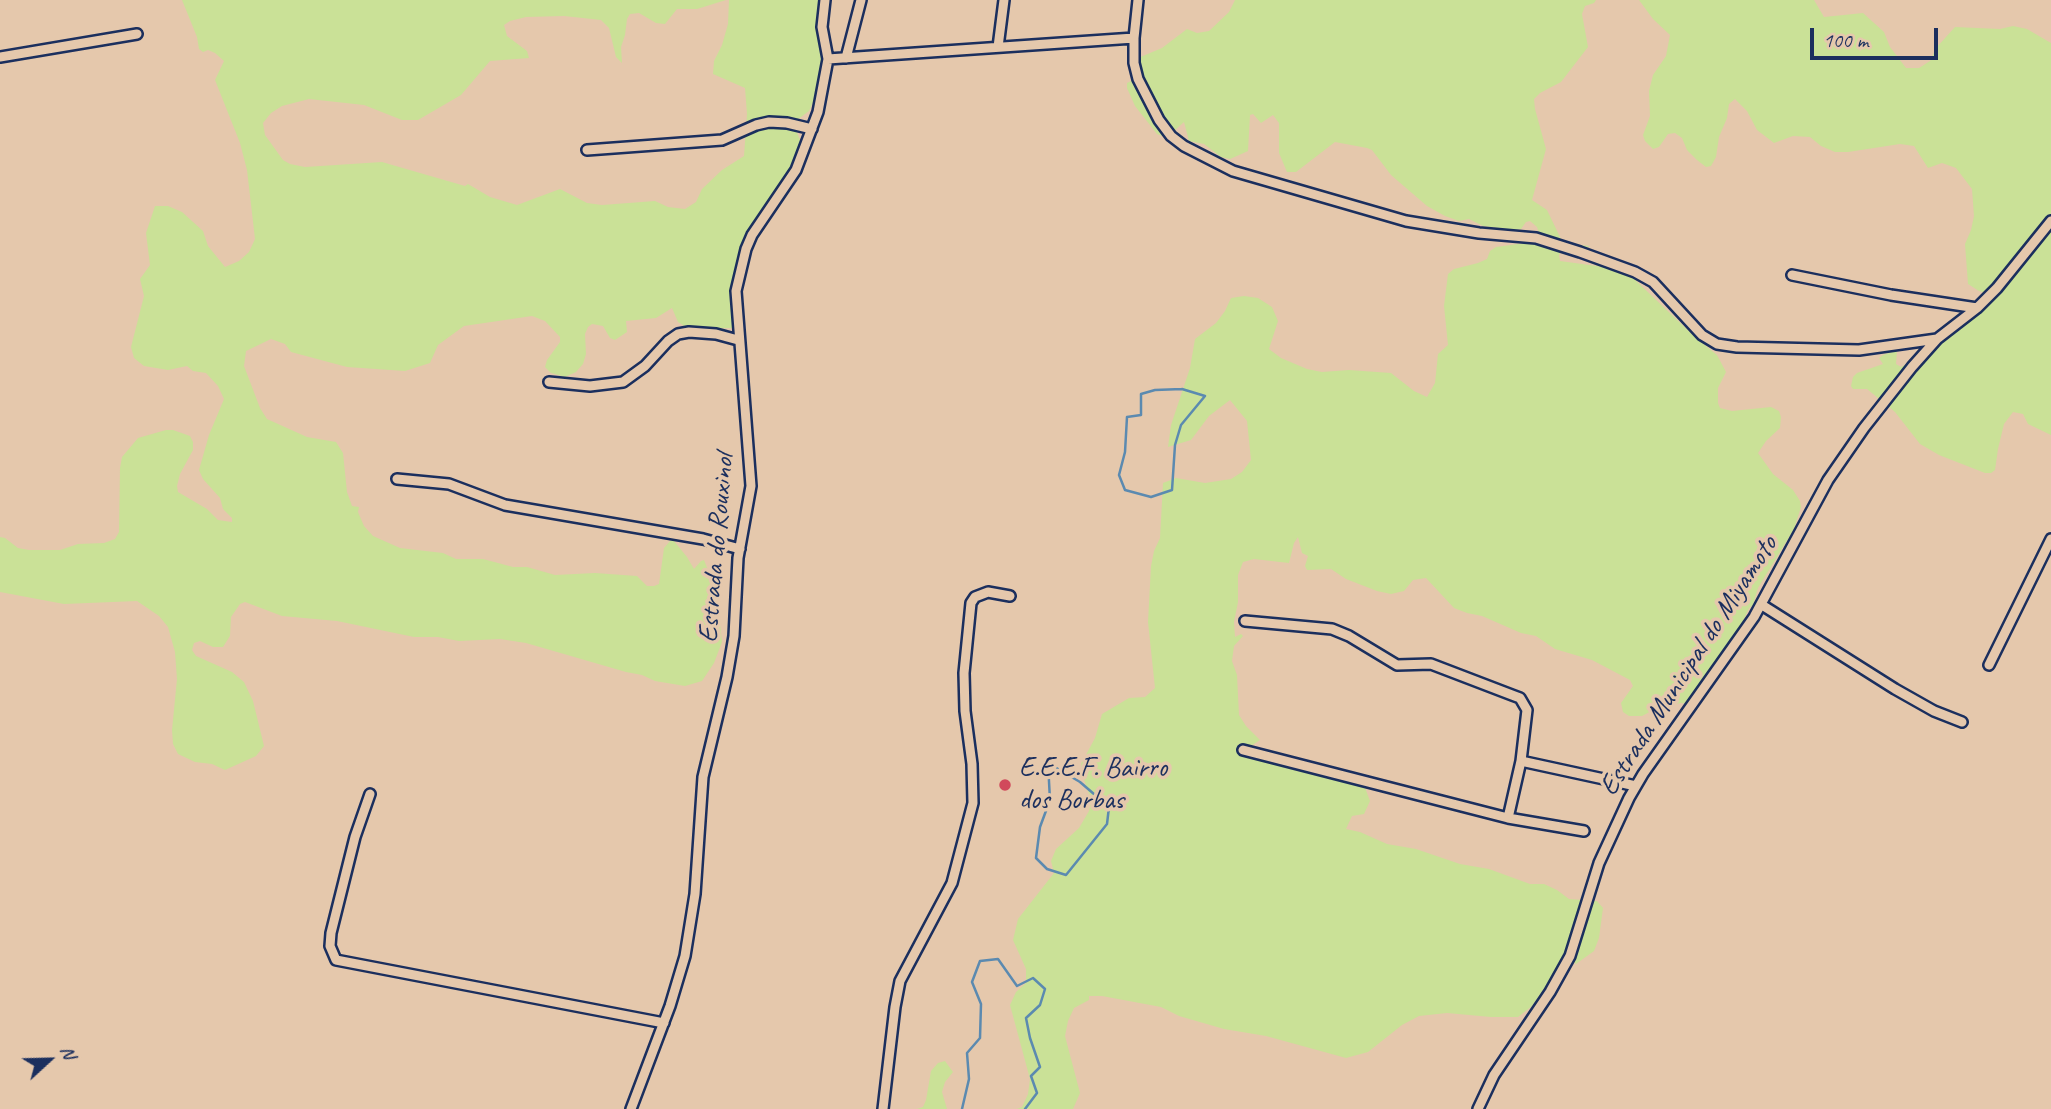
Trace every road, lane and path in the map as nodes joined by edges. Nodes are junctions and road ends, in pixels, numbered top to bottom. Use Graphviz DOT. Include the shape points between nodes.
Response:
graph roads {
  1 [pos="825,0"];
  2 [pos="861,0"];
  3 [pos="1004,0"];
  4 [pos="1138,0"];
  5 [pos="137,34"];
  6 [pos="1133,38"];
  7 [pos="998,47"];
  8 [pos="0,57"];
  9 [pos="846,58"];
  10 [pos="828,59"];
  11 [pos="813,129"];
  12 [pos="587,150"];
  13 [pos="2051,221"];
  14 [pos="1792,275"];
  15 [pos="1977,308"];
  16 [pos="1937,339"];
  17 [pos="738,340"];
  18 [pos="550,382"];
  19 [pos="397,479"];
  20 [pos="2051,538"];
  21 [pos="740,549"];
  22 [pos="1010,596"];
  23 [pos="1762,605"];
  24 [pos="1245,621"];
  25 [pos="1989,665"];
  26 [pos="1962,722"];
  27 [pos="1243,750"];
  28 [pos="1521,761"];
  29 [pos="1636,786"];
  30 [pos="370,794"];
  31 [pos="1508,818"];
  32 [pos="1584,831"];
  33 [pos="664,1023"];
  34 [pos="631,1109"];
  35 [pos="883,1109"];
  36 [pos="1478,1109"];
  1 -- 10 [label="street, Estrada do Rouxinol" via="822,27"];
  2 -- 9 [label="street"];
  3 -- 7 [label="street"];
  4 -- 6 [label="street"];
  5 -- 8 [label="street"];
  6 -- 7 [label="street"];
  6 -- 16 [label="street" via="1138,79 1171,136 1233,171 1406,221 1536,238 1580,251 1653,282 1702,335 1717,344 1859,351"];
  7 -- 9 [label="street"];
  9 -- 10 [label="street"];
  10 -- 11 [label="street, Estrada do Rouxinol"];
  11 -- 12 [label="street" via="769,122 722,140"];
  11 -- 17 [label="street, Estrada do Rouxinol" via="796,170 746,249 736,291"];
  13 -- 15 [label="street, Estrada Municipal do Miyamoto"];
  14 -- 15 [label="street"];
  15 -- 16 [label="street, Estrada Municipal do Miyamoto"];
  16 -- 23 [label="street, Estrada Municipal do Miyamoto" via="1828,480"];
  17 -- 18 [label="street" via="716,334 678,334 623,382 590,386"];
  17 -- 21 [label="street, Estrada do Rouxinol" via="751,486"];
  19 -- 21 [label="street" via="449,484 505,505"];
  20 -- 25 [label="street"];
  21 -- 33 [label="street, Estrada do Rouxinol" via="733,645 703,777 692,921"];
  22 -- 35 [label="street" via="988,592 971,603 964,673 973,803 952,883 900,981"];
  23 -- 26 [label="street" via="1895,689"];
  23 -- 29 [label="street, Estrada Municipal do Miyamoto"];
  24 -- 28 [label="street" via="1332,629 1397,665 1431,664 1520,698 1528,719"];
  27 -- 31 [label="street"];
  28 -- 29 [label="street"];
  28 -- 31 [label="street"];
  29 -- 36 [label="street, Estrada Municipal do Miyamoto" via="1600,863 1570,956 1494,1075"];
  30 -- 33 [label="street" via="331,933 336,960"];
  31 -- 32 [label="street"];
  33 -- 34 [label="street, Estrada do Rouxinol"];
}
